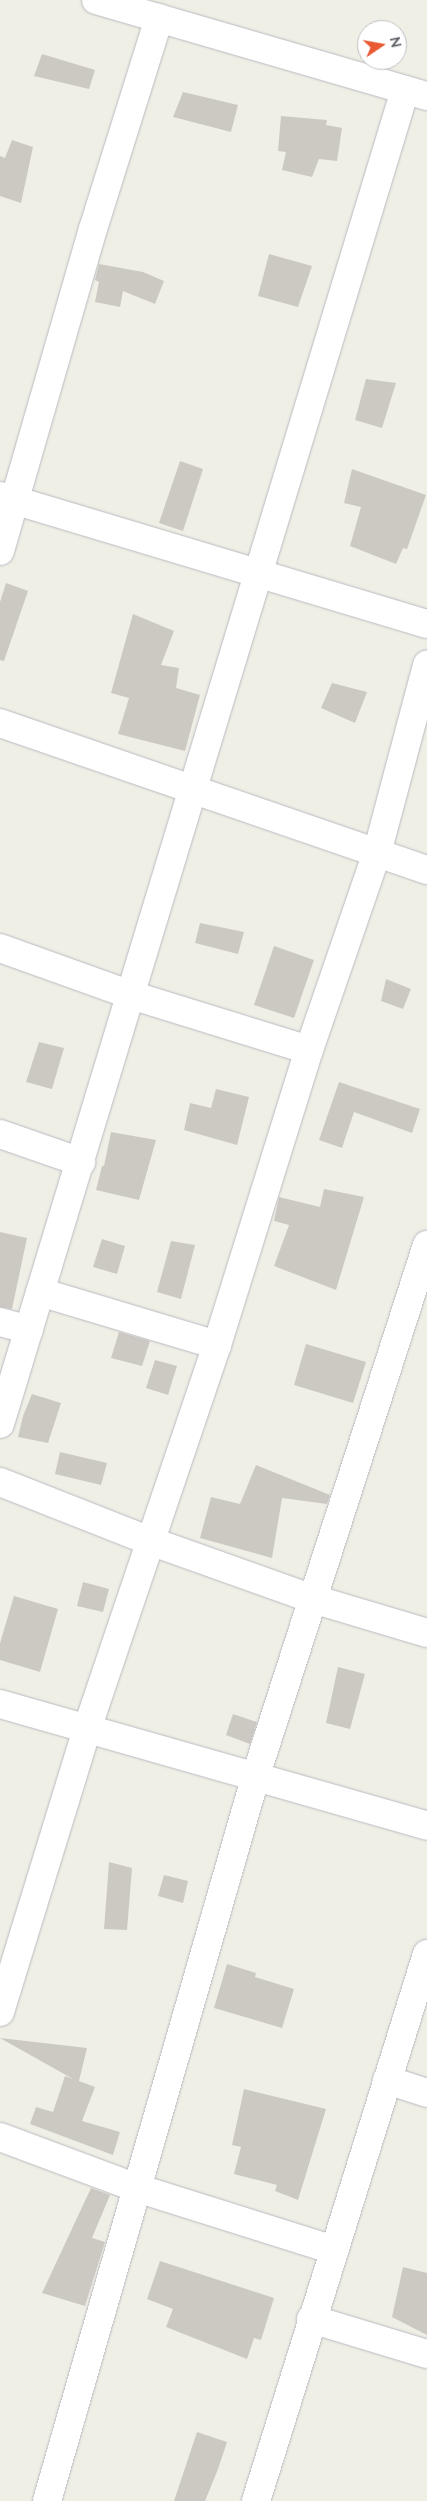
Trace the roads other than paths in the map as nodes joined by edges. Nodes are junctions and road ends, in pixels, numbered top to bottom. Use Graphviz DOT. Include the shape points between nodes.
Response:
graph roads {
  1 [pos="106,1"];
  2 [pos="159,18"];
  3 [pos="416,93"];
  4 [pos="8,498"];
  5 [pos="0,551"];
  6 [pos="259,572"];
  7 [pos="427,624"];
  8 [pos="427,665"];
  9 [pos="0,722"];
  10 [pos="192,790"];
  11 [pos="377,852"];
  12 [pos="427,870"];
  13 [pos="0,948"];
  14 [pos="131,995"];
  15 [pos="309,1050"];
  16 [pos="0,1134"];
  17 [pos="81,1162"];
  18 [pos="427,1244"];
  19 [pos="40,1292"];
  20 [pos="0,1322"];
  21 [pos="29,1330"];
  22 [pos="217,1345"];
  23 [pos="0,1424"];
  24 [pos="0,1482"];
  25 [pos="150,1541"];
  26 [pos="313,1599"];
  27 [pos="427,1633"];
  28 [pos="0,1704"];
  29 [pos="87,1729"];
  30 [pos="256,1775"];
  31 [pos="427,1826"];
  32 [pos="427,1954"];
  33 [pos="1,2005"];
  34 [pos="387,2080"];
  35 [pos="427,2093"];
  36 [pos="0,2137"];
  37 [pos="137,2188"];
  38 [pos="334,2250"];
  39 [pos="311,2319"];
  40 [pos="427,2354"];
  41 [pos="47,2501"];
  42 [pos="256,2501"];
  1 -- 2 [label="street"];
  2 -- 3 [label="street"];
  2 -- 4 [label="street"];
  3 -- 6 [label="street"];
  4 -- 5 [label="street"];
  4 -- 6 [label="street"];
  6 -- 7 [label="street"];
  6 -- 10 [label="street"];
  8 -- 11 [label="street"];
  9 -- 10 [label="street"];
  10 -- 11 [label="street"];
  10 -- 14 [label="street"];
  11 -- 12 [label="street"];
  11 -- 15 [label="street"];
  13 -- 14 [label="street"];
  14 -- 15 [label="street"];
  14 -- 17 [label="street"];
  15 -- 22 [label="street"];
  16 -- 17 [label="street"];
  17 -- 19 [label="street"];
  18 -- 26 [label="street"];
  19 -- 21 [label="street"];
  19 -- 22 [label="street"];
  20 -- 21 [label="street"];
  21 -- 23 [label="street"];
  22 -- 25 [label="street"];
  24 -- 25 [label="street"];
  25 -- 26 [label="street"];
  25 -- 29 [label="street"];
  26 -- 27 [label="street"];
  26 -- 30 [label="street"];
  28 -- 29 [label="street"];
  29 -- 30 [label="street"];
  29 -- 33 [label="street"];
  30 -- 31 [label="street"];
  30 -- 37 [label="street"];
  32 -- 34 [label="street"];
  34 -- 35 [label="street"];
  34 -- 38 [label="street"];
  36 -- 37 [label="street"];
  37 -- 38 [label="street"];
  37 -- 41 [label="street"];
  38 -- 39 [label="street"];
  39 -- 40 [label="street"];
  39 -- 42 [label="street"];
}
